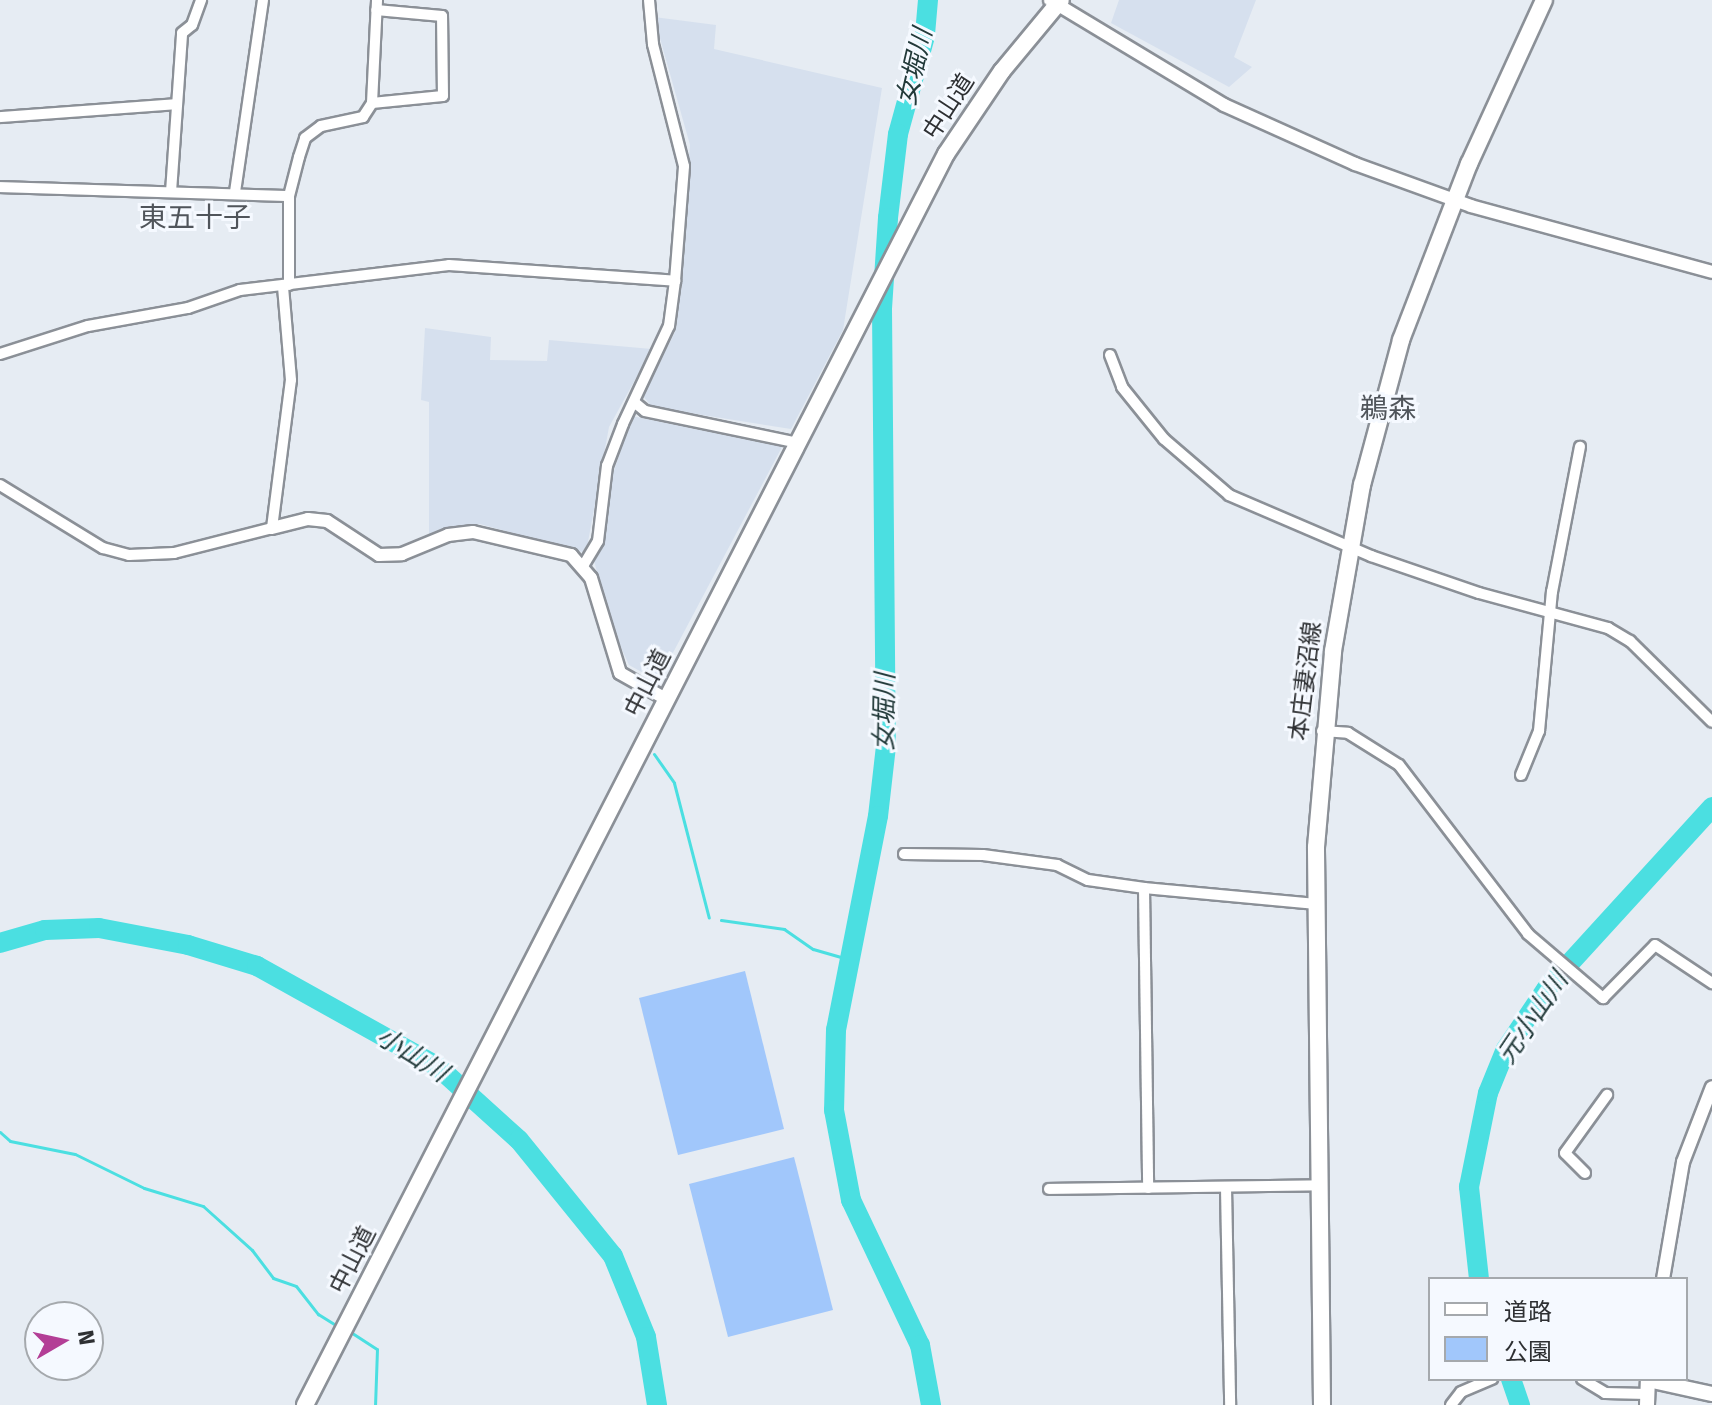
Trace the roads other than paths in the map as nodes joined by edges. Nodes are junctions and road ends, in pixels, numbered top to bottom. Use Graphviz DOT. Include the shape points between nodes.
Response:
graph roads {
  1 [pos="201,0"];
  2 [pos="263,0"];
  3 [pos="649,0"];
  4 [pos="1544,0"];
  5 [pos="1056,2"];
  6 [pos="376,5"];
  7 [pos="372,103"];
  8 [pos="177,104"];
  9 [pos="0,117"];
  10 [pos="0,187"];
  11 [pos="171,192"];
  12 [pos="235,192"];
  13 [pos="289,196"];
  14 [pos="1455,201"];
  15 [pos="1712,272"];
  16 [pos="675,281"];
  17 [pos="286,286"];
  18 [pos="0,354"];
  19 [pos="1110,355"];
  20 [pos="634,402"];
  21 [pos="798,443"];
  22 [pos="1580,447"];
  23 [pos="0,485"];
  24 [pos="272,528"];
  25 [pos="1350,545"];
  26 [pos="583,566"];
  27 [pos="1550,611"];
  28 [pos="666,699"];
  29 [pos="1712,722"];
  30 [pos="1322,731"];
  31 [pos="1521,775"];
  32 [pos="904,854"];
  33 [pos="1144,888"];
  34 [pos="1316,904"];
  35 [pos="1712,983"];
  36 [pos="1712,1087"];
  37 [pos="1607,1095"];
  38 [pos="1585,1173"];
  39 [pos="1320,1185"];
  40 [pos="1148,1188"];
  41 [pos="1226,1188"];
  42 [pos="1049,1189"];
  43 [pos="1663,1277"];
  44 [pos="1487,1381"];
  45 [pos="1585,1381"];
  46 [pos="1647,1389"];
  47 [pos="1712,1394"];
  48 [pos="305,1405"];
  49 [pos="1230,1405"];
  50 [pos="1322,1405"];
  51 [pos="1451,1405"];
  1 -- 8 [label="street" via="192,25 182,33"];
  2 -- 12 [label="street"];
  3 -- 16 [label="street" via="653,44 684,166"];
  4 -- 14 [label="main road, 本庄妻沼線"];
  5 -- 14 [label="street" via="1224,105 1355,164"];
  5 -- 21 [label="main road, 中山道" via="946,154"];
  6 -- 7 [label="street"];
  6 -- 7 [label="street" via="442,16 443,96"];
  7 -- 13 [label="street" via="363,117 321,126 305,138"];
  8 -- 9 [label="street"];
  8 -- 11 [label="street"];
  10 -- 11 [label="street"];
  11 -- 12 [label="street"];
  12 -- 13 [label="street"];
  13 -- 17 [label="street"];
  14 -- 15 [label="street"];
  14 -- 25 [label="main road, 本庄妻沼線" via="1401,340"];
  16 -- 17 [label="street" via="449,265"];
  16 -- 20 [label="street" via="669,326"];
  17 -- 18 [label="street" via="240,290 188,308 88,326"];
  17 -- 24 [label="street" via="291,380"];
  19 -- 25 [label="street" via="1122,387 1184,461 1229,495"];
  20 -- 21 [label="street" via="645,411"];
  20 -- 26 [label="street" via="607,466 598,541"];
  21 -- 28 [label="main road, 中山道"];
  22 -- 27 [label="street"];
  23 -- 24 [label="street" via="103,548 129,555 174,553"];
  24 -- 26 [label="street" via="308,519 327,521 370,551 391,556 448,535 484,533 571,555"];
  25 -- 27 [label="street" via="1479,593"];
  25 -- 30 [label="main road, 本庄妻沼線"];
  26 -- 28 [label="street" via="620,673"];
  27 -- 29 [label="street" via="1608,628 1630,641"];
  27 -- 31 [label="street" via="1539,731"];
  28 -- 48 [label="main road, 中山道"];
  30 -- 34 [label="main road, 本庄妻沼線"];
  30 -- 35 [label="street" via="1348,733 1410,776 1503,905 1543,948 1603,998 1655,945"];
  32 -- 33 [label="street" via="983,855 1057,865 1088,880"];
  33 -- 34 [label="street"];
  33 -- 40 [label="street"];
  34 -- 39 [label="main road, 本庄妻沼線"];
  36 -- 43 [label="street" via="1683,1162"];
  37 -- 38 [label="street" via="1565,1153"];
  39 -- 41 [label="street"];
  39 -- 50 [label="main road, 本庄妻沼線"];
  40 -- 41 [label="street"];
  40 -- 42 [label="street"];
  41 -- 49 [label="street"];
  44 -- 51 [label="street" via="1461,1392"];
  45 -- 46 [label="street" via="1605,1393"];
  46 -- 47 [label="main road"];
}
